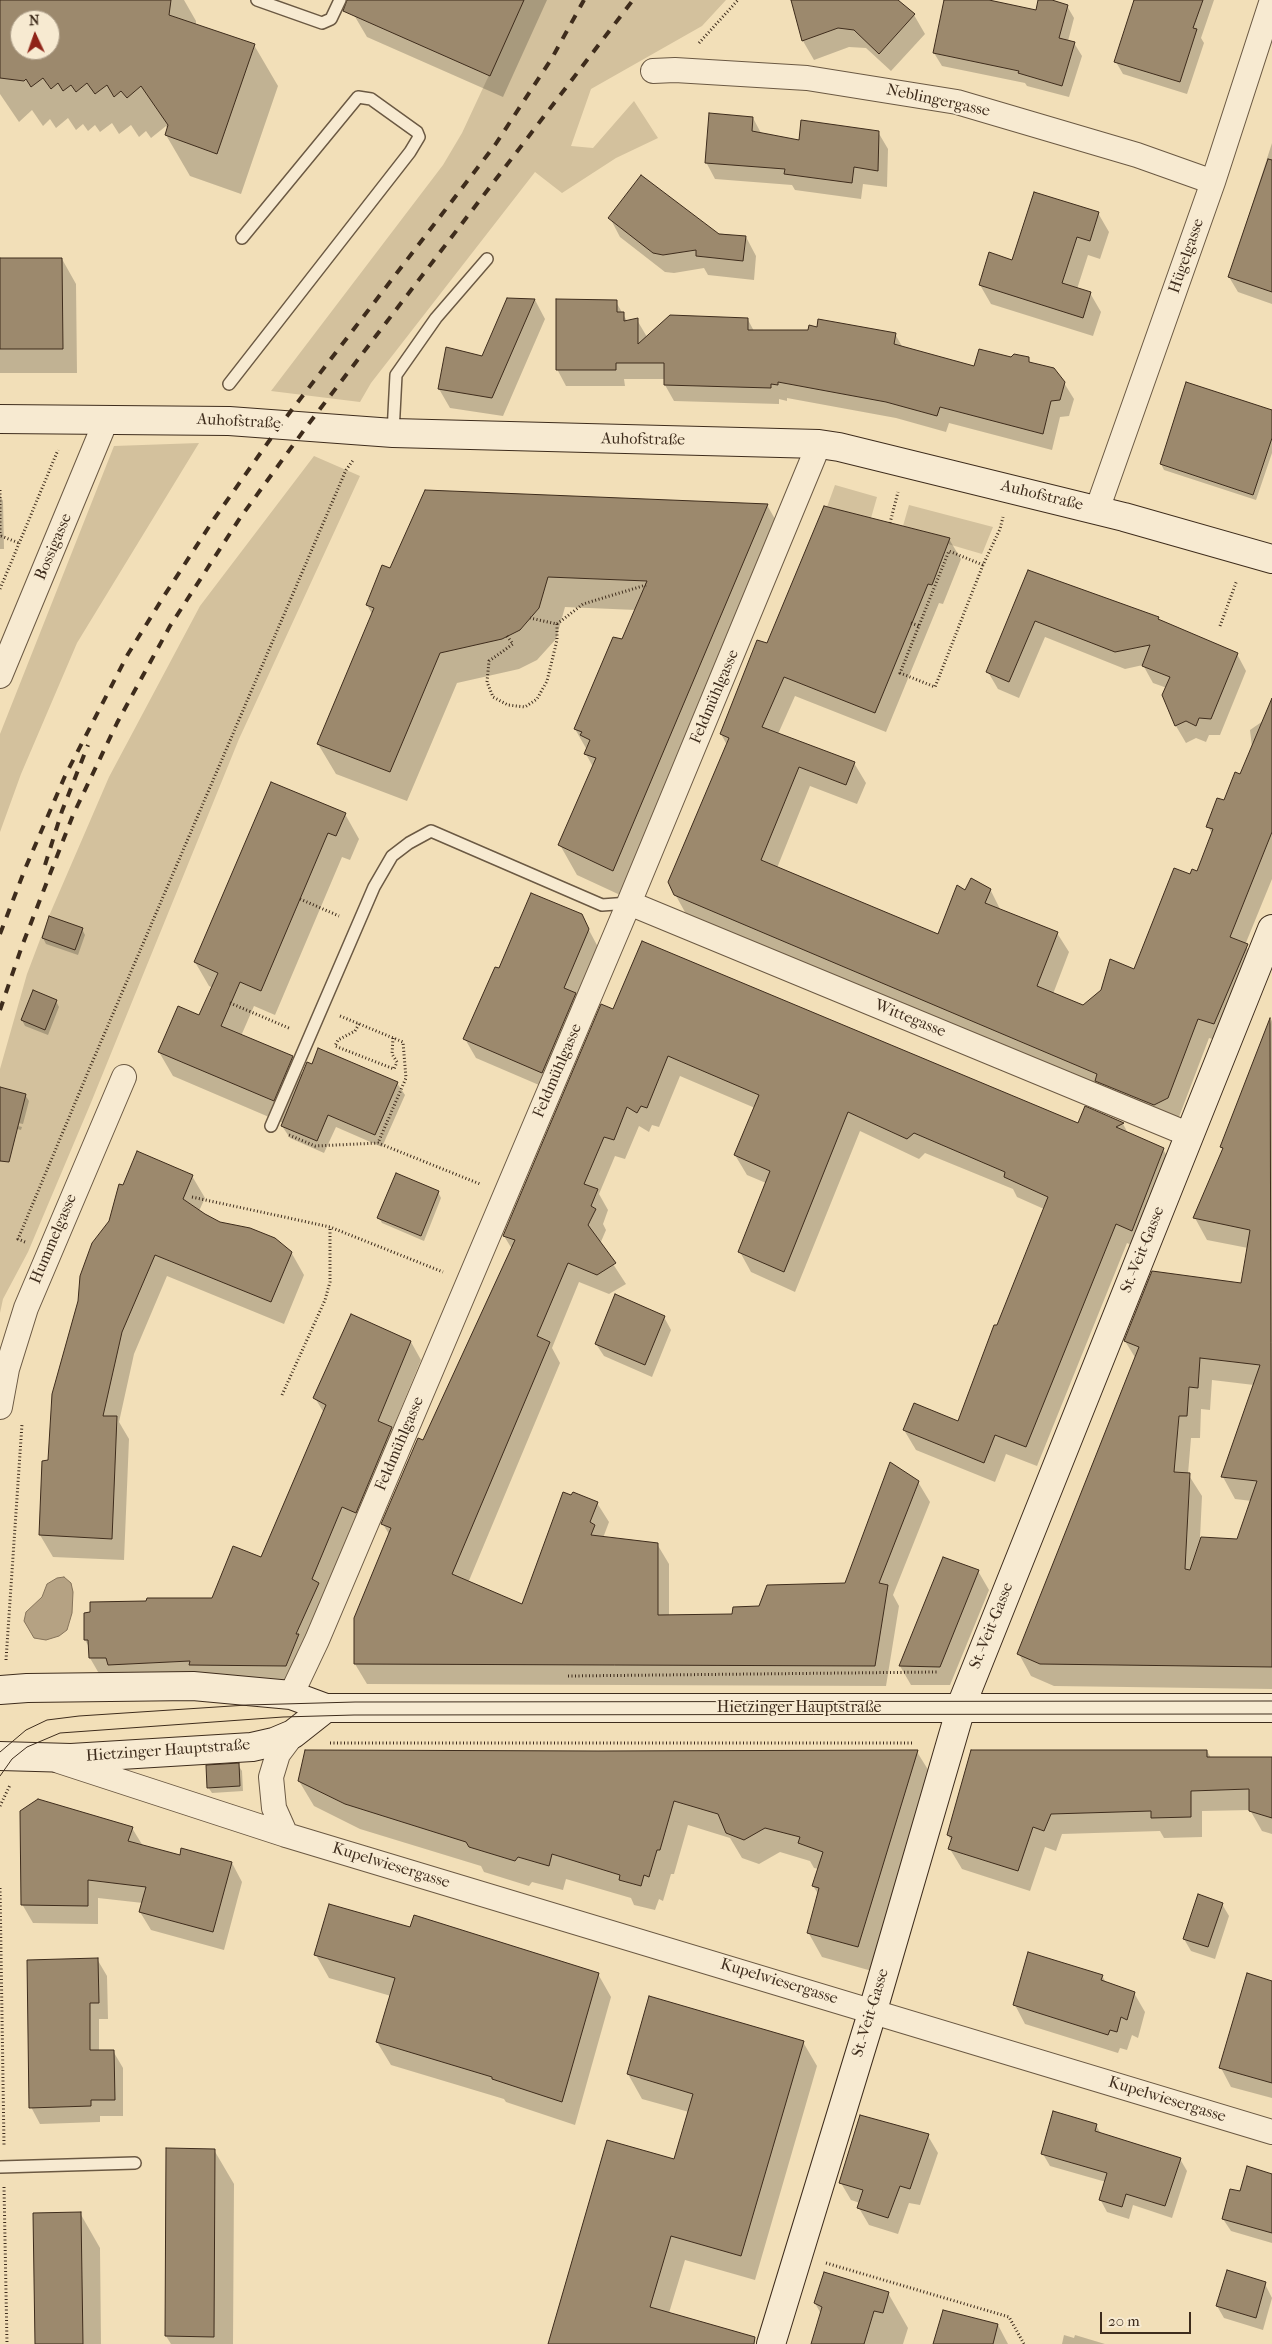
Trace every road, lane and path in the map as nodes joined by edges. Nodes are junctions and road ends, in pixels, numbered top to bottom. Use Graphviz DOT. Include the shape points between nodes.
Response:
graph roads {
  1 [pos="257,0"];
  2 [pos="340,0"];
  3 [pos="738,0"];
  4 [pos="1272,0"];
  5 [pos="664,70"];
  6 [pos="1213,182"];
  7 [pos="242,238"];
  8 [pos="487,259"];
  9 [pos="230,384"];
  10 [pos="107,418"];
  11 [pos="0,419"];
  12 [pos="384,433"];
  13 [pos="819,444"];
  14 [pos="58,450"];
  15 [pos="1009,488"];
  16 [pos="0,490"];
  17 [pos="1096,510"];
  18 [pos="0,536"];
  19 [pos="19,543"];
  20 [pos="1260,556"];
  21 [pos="983,565"];
  22 [pos="646,585"];
  23 [pos="0,589"];
  24 [pos="530,618"];
  25 [pos="911,623"];
  26 [pos="557,624"];
  27 [pos="919,626"];
  28 [pos="1220,626"];
  29 [pos="507,636"];
  30 [pos="0,676"];
  31 [pos="300,899"];
  32 [pos="630,903"];
  33 [pos="358,924"];
  34 [pos="1272,929"];
  35 [pos="230,1003"];
  36 [pos="323,1008"];
  37 [pos="359,1024"];
  38 [pos="310,1037"];
  39 [pos="393,1038"];
  40 [pos="124,1077"];
  41 [pos="272,1126"];
  42 [pos="1190,1134"];
  43 [pos="378,1143"];
  44 [pos="506,1195"];
  45 [pos="192,1197"];
  46 [pos="330,1227"];
  47 [pos="48,1253"];
  48 [pos="469,1282"];
  49 [pos="282,1396"];
  50 [pos="0,1407"];
  51 [pos="22,1416"];
  52 [pos="6,1663"];
  53 [pos="938,1672"];
  54 [pos="563,1676"];
  55 [pos="0,1690"];
  56 [pos="291,1694"];
  57 [pos="326,1708"];
  58 [pos="961,1708"];
  59 [pos="1272,1708"];
  60 [pos="293,1734"];
  61 [pos="0,1756"];
  62 [pos="50,1758"];
  63 [pos="12,1782"];
  64 [pos="0,1806"];
  65 [pos="286,1835"];
  66 [pos="0,1888"];
  67 [pos="872,2010"];
  68 [pos="1272,2132"];
  69 [pos="135,2163"];
  70 [pos="2,2167"];
  71 [pos="798,2254"];
  72 [pos="7,2344"];
  73 [pos="771,2344"];
  74 [pos="1024,2344"];
  1 -- 2 [label="lane" via="322,23 331,18"];
  3 -- 5 [label="path"];
  4 -- 6 [label="street, Hügelgasse"];
  5 -- 6 [label="street, Neblingergasse" via="808,78 957,102 1137,155"];
  6 -- 17 [label="street, Hügelgasse"];
  7 -- 9 [label="lane" via="358,97 371,100 417,132 418,137 410,152"];
  8 -- 12 [label="lane" via="436,318 396,375"];
  10 -- 11 [label="street, Auhofstraße"];
  10 -- 12 [label="street, Auhofstraße" via="229,421"];
  10 -- 30 [label="street, Bossigasse"];
  12 -- 13 [label="street, Auhofstraße"];
  12 -- 47 [label="path" via="346,470 18,1238"];
  13 -- 15 [label="street, Auhofstraße"];
  13 -- 32 [label="street, Feldmühlgasse"];
  14 -- 19 [label="path"];
  15 -- 17 [label="street, Auhofstraße"];
  15 -- 21 [label="path" via="1000,529"];
  16 -- 18 [label="path"];
  17 -- 20 [label="street, Auhofstraße"];
  18 -- 19 [label="path"];
  19 -- 23 [label="path"];
  20 -- 28 [label="path"];
  21 -- 27 [label="path" via="948,551"];
  21 -- 27 [label="path" via="935,687 900,673"];
  22 -- 26 [label="path" via="583,604"];
  24 -- 26 [label="path"];
  25 -- 27 [label="path"];
  26 -- 29 [label="path" via="557,640 547,681 537,700 525,707 508,705 493,697 487,682 489,661 512,644"];
  31 -- 33 [label="path"];
  32 -- 33 [label="lane" via="602,905 431,831 392,856"];
  32 -- 42 [label="street, Wittegasse"];
  32 -- 44 [label="street, Feldmühlgasse"];
  33 -- 36 [label="lane"];
  34 -- 42 [label="street, St.-Veit-Gasse"];
  35 -- 38 [label="path"];
  36 -- 37 [label="path"];
  36 -- 38 [label="lane"];
  37 -- 39 [label="path"];
  37 -- 39 [label="path" via="335,1046 394,1069 397,1062 392,1054"];
  38 -- 41 [label="lane"];
  39 -- 43 [label="path" via="403,1042 406,1078"];
  40 -- 47 [label="street, Hummelgasse"];
  41 -- 43 [label="path" via="314,1146"];
  42 -- 58 [label="street, St.-Veit-Gasse"];
  43 -- 44 [label="path"];
  44 -- 48 [label="street, Feldmühlgasse"];
  45 -- 46 [label="path"];
  46 -- 48 [label="path"];
  46 -- 49 [label="path" via="330,1282 325,1300"];
  47 -- 50 [label="street, Hummelgasse" via="26,1308 7,1369"];
  48 -- 56 [label="street, Feldmühlgasse"];
  51 -- 52 [label="path"];
  53 -- 54 [label="path"];
  55 -- 56 [label="street, Hietzinger Hauptstraße" via="193,1686"];
  56 -- 57 [label="street, Hietzinger Hauptstraße"];
  57 -- 58 [label="street, Hietzinger Hauptstraße"];
  57 -- 60 [label="street, Hietzinger Hauptstraße"];
  58 -- 59 [label="street, Hietzinger Hauptstraße"];
  58 -- 67 [label="street, St.-Veit-Gasse"];
  60 -- 62 [label="street, Hietzinger Hauptstraße" via="252,1747"];
  60 -- 65 [label="street" via="278,1754 271,1777 274,1808"];
  61 -- 62 [label="street, Hietzinger Hauptstraße"];
  62 -- 65 [label="street, Kupelwiesergasse"];
  63 -- 64 [label="path"];
  65 -- 67 [label="street, Kupelwiesergasse"];
  66 -- 70 [label="path"];
  67 -- 68 [label="street, Kupelwiesergasse"];
  67 -- 71 [label="street, St.-Veit-Gasse"];
  69 -- 70 [label="lane"];
  70 -- 72 [label="path"];
  71 -- 73 [label="street, St.-Veit-Gasse"];
  71 -- 74 [label="path" via="1009,2317"];
}
